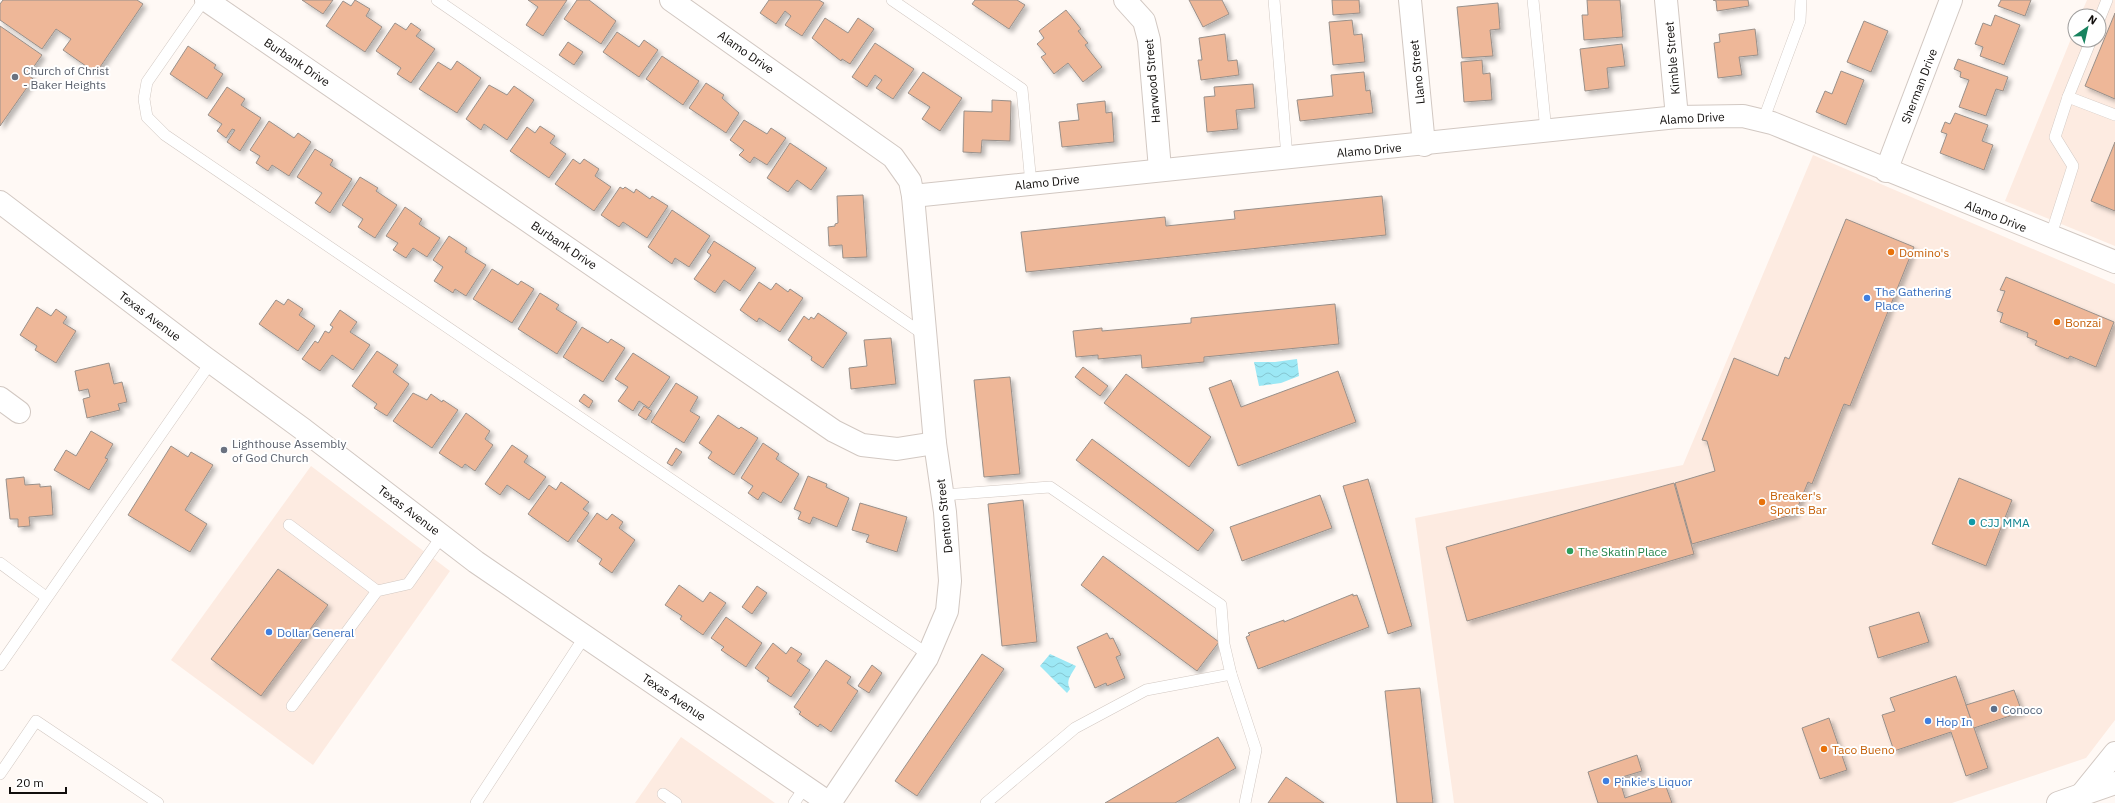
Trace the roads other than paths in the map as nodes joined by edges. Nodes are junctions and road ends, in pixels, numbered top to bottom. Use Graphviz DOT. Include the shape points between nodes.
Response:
graph roads {
  1 [pos="205,0"];
  2 [pos="437,0"];
  3 [pos="670,0"];
  4 [pos="892,0"];
  5 [pos="1125,0"];
  6 [pos="1274,0"];
  7 [pos="1410,0"];
  8 [pos="1533,0"];
  9 [pos="1666,0"];
  10 [pos="1801,0"];
  11 [pos="1951,0"];
  12 [pos="2088,48"];
  13 [pos="2068,97"];
  14 [pos="2115,115"];
  15 [pos="1677,117"];
  16 [pos="1762,121"];
  17 [pos="1546,131"];
  18 [pos="1424,145"];
  19 [pos="1288,157"];
  20 [pos="1160,169"];
  21 [pos="1886,171"];
  22 [pos="1031,184"];
  23 [pos="913,196"];
  24 [pos="0,202"];
  25 [pos="2050,238"];
  26 [pos="2115,262"];
  27 [pos="926,336"];
  28 [pos="211,362"];
  29 [pos="0,398"];
  30 [pos="19,412"];
  31 [pos="935,442"];
  32 [pos="943,495"];
  33 [pos="290,525"];
  34 [pos="442,536"];
  35 [pos="0,563"];
  36 [pos="377,591"];
  37 [pos="46,597"];
  38 [pos="585,636"];
  39 [pos="929,655"];
  40 [pos="0,665"];
  41 [pos="1231,674"];
  42 [pos="292,706"];
  43 [pos="2115,753"];
  44 [pos="0,774"];
  45 [pos="2115,783"];
  46 [pos="663,794"];
  47 [pos="799,795"];
  48 [pos="2081,795"];
  49 [pos="158,803"];
  50 [pos="476,803"];
  51 [pos="676,803"];
  52 [pos="830,803"];
  53 [pos="986,803"];
  54 [pos="1244,803"];
  55 [pos="2058,803"];
  1 -- 31 [label="main road, Burbank Drive" via="834,431 862,445 897,450"];
  1 -- 39 [label="lane" via="147,82 144,99 147,117 165,135"];
  2 -- 27 [label="lane"];
  3 -- 23 [label="main road, Alamo Drive" via="893,157 910,181"];
  4 -- 22 [label="lane" via="1022,89"];
  5 -- 20 [label="main road, Harwood Street" via="1144,21 1149,40"];
  6 -- 19 [label="lane"];
  7 -- 18 [label="main road, Llano Street"];
  8 -- 17 [label="lane"];
  9 -- 15 [label="main road, Kimble Street"];
  10 -- 16 [label="lane" via="1800,21"];
  11 -- 21 [label="main road, Sherman Drive"];
  12 -- 13 [label="lane"];
  13 -- 14 [label="lane"];
  13 -- 25 [label="lane" via="2055,137 2073,166"];
  15 -- 16 [label="main road, Alamo Drive" via="1735,116"];
  15 -- 17 [label="main road, Alamo Drive"];
  16 -- 21 [label="main road, Alamo Drive"];
  17 -- 18 [label="main road, Alamo Drive"];
  18 -- 19 [label="main road, Alamo Drive"];
  19 -- 20 [label="main road, Alamo Drive"];
  20 -- 22 [label="main road, Alamo Drive"];
  21 -- 25 [label="main road, Alamo Drive"];
  22 -- 23 [label="main road, Alamo Drive"];
  23 -- 27 [label="main road, Denton Street"];
  24 -- 28 [label="main road, Texas Avenue"];
  25 -- 26 [label="main road, Alamo Drive"];
  27 -- 31 [label="main road, Denton Street"];
  28 -- 34 [label="main road, Texas Avenue"];
  28 -- 37 [label="lane"];
  29 -- 30 [label="main road"];
  31 -- 32 [label="main road, Denton Street"];
  32 -- 39 [label="main road, Denton Street" via="950,580 947,611"];
  32 -- 41 [label="lane" via="1050,487 1221,605 1224,644"];
  33 -- 36 [label="lane"];
  34 -- 36 [label="lane" via="408,584"];
  34 -- 38 [label="main road, Texas Avenue"];
  35 -- 37 [label="lane"];
  36 -- 42 [label="lane"];
  37 -- 40 [label="lane"];
  38 -- 47 [label="main road, Texas Avenue"];
  38 -- 50 [label="lane"];
  39 -- 52 [label="main road, Denton Street"];
  41 -- 53 [label="lane" via="1146,690 1075,728"];
  41 -- 54 [label="lane" via="1256,750"];
  43 -- 48 [label="main road"];
  44 -- 49 [label="lane" via="36,721"];
  45 -- 48 [label="main road"];
  46 -- 51 [label="lane"];
  47 -- 52 [label="main road, Texas Avenue"];
  48 -- 55 [label="main road"];
}
